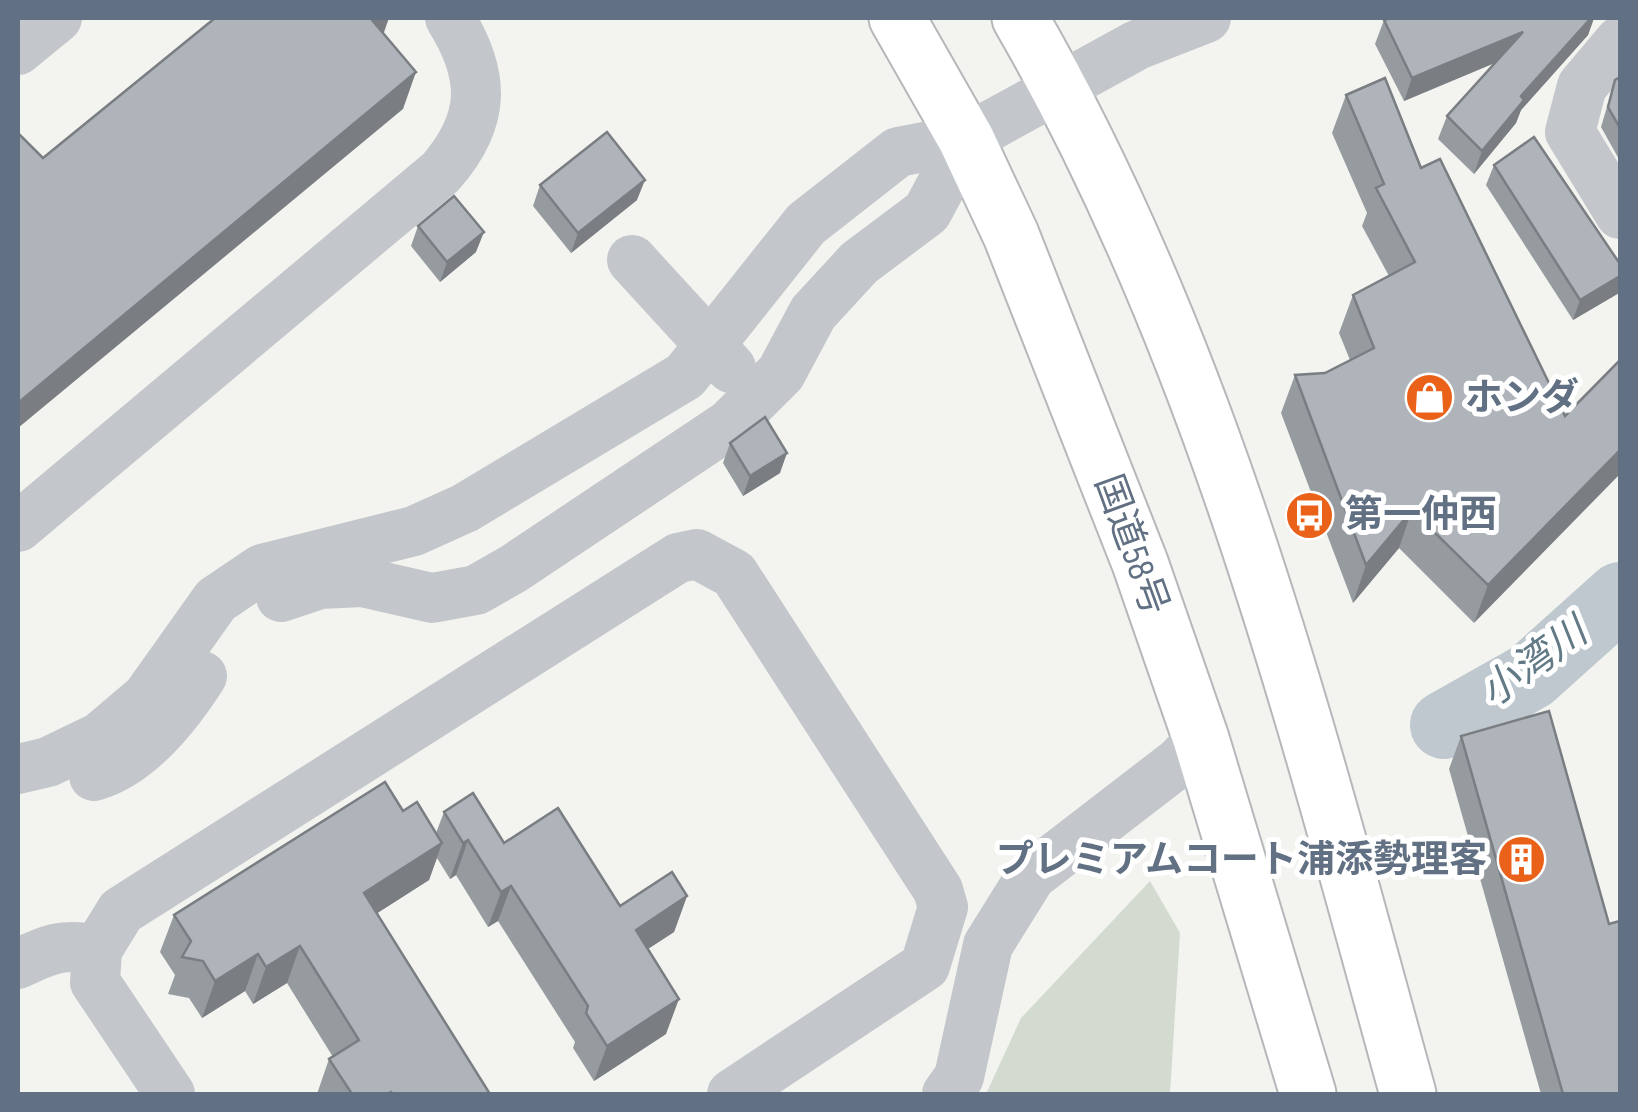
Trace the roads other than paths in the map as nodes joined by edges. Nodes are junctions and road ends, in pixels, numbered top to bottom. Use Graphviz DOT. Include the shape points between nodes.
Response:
graph roads {
  1 [pos="58,18"];
  2 [pos="450,18"];
  3 [pos="897,18"];
  4 [pos="1020,18"];
  5 [pos="1206,18"];
  6 [pos="1620,41"];
  7 [pos="18,50"];
  8 [pos="1060,86"];
  9 [pos="966,139"];
  10 [pos="1620,214"];
  11 [pos="632,260"];
  12 [pos="712,342"];
  13 [pos="754,400"];
  14 [pos="18,527"];
  15 [pos="1201,738"];
  16 [pos="18,769"];
  17 [pos="18,796"];
  18 [pos="97,950"];
  19 [pos="18,964"];
  20 [pos="170,1094"];
  21 [pos="732,1094"];
  22 [pos="947,1094"];
  23 [pos="1308,1094"];
  24 [pos="1408,1094"];
  1 -- 7 [label="street"];
  2 -- 14 [label="street" via="473,60 476,115 465,144 442,172"];
  3 -- 9 [label="highway, 国道58号"];
  4 -- 8 [label="highway"];
  5 -- 8 [label="street"];
  6 -- 10 [label="street" via="1582,86 1570,132"];
  8 -- 9 [label="street"];
  8 -- 24 [label="highway" via="1118,198 1200,401"];
  9 -- 12 [label="street" via="898,152 806,224"];
  9 -- 13 [label="street" via="927,212 859,263 812,312 781,373"];
  9 -- 15 [label="highway, 国道58号" via="1034,288"];
  11 -- 12 [label="street"];
  12 -- 13 [label="street"];
  12 -- 16 [label="street" via="685,376 465,508 414,530 262,569 216,600 148,696 100,737"];
  13 -- 17 [label="street" via="730,424 476,590 432,598 362,582 320,584 254,609 158,734 107,772"];
  15 -- 22 [label="street" via="1180,762 1031,876 988,945 959,1077"];
  15 -- 23 [label="highway, 国道58号"];
  18 -- 19 [label="street" via="72,944"];
  18 -- 20 [label="street" via="95,982"];
  18 -- 21 [label="street" via="121,911 678,558 697,554 734,574 938,890 942,907 926,966"];
}
